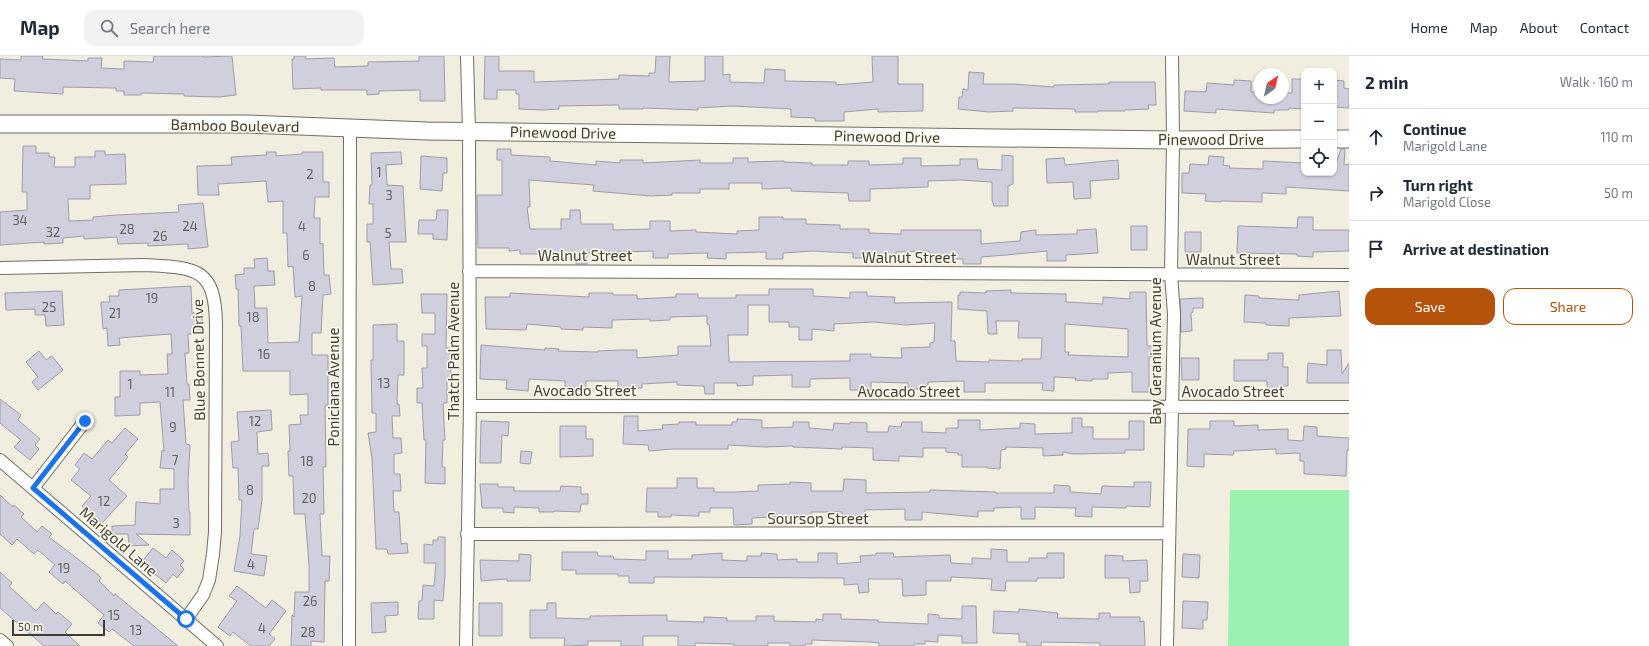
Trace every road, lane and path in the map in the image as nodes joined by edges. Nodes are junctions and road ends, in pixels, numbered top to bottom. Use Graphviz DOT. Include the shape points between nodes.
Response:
graph roads {
  1 [pos="467,56"];
  2 [pos="1172,56"];
  3 [pos="0,124"];
  4 [pos="350,128"];
  5 [pos="469,131"];
  6 [pos="1301,139"];
  7 [pos="1337,139"];
  8 [pos="1349,139"];
  9 [pos="1173,140"];
  10 [pos="0,268"];
  11 [pos="469,270"];
  12 [pos="1171,275"];
  13 [pos="1349,276"];
  14 [pos="470,406"];
  15 [pos="1349,406"];
  16 [pos="1172,407"];
  17 [pos="85,421"];
  18 [pos="0,460"];
  19 [pos="33,488"];
  20 [pos="468,534"];
  21 [pos="1169,534"];
  22 [pos="186,619"];
  23 [pos="0,640"];
  24 [pos="7,646"];
  25 [pos="217,646"];
  26 [pos="348,646"];
  27 [pos="466,646"];
  28 [pos="1167,646"];
  1 -- 5 [label="street, Thatch Palm Avenue"];
  2 -- 9 [label="street, Bay Geranium Avenue"];
  3 -- 4 [label="main road, Bamboo Boulevard" via="248,124"];
  4 -- 5 [label="main road, Bamboo Boulevard"];
  4 -- 26 [label="street, Poniciana Avenue"];
  5 -- 9 [label="main road, Pinewood Drive"];
  5 -- 11 [label="street, Thatch Palm Avenue"];
  6 -- 9 [label="main road, Pinewood Drive"];
  7 -- 8 [label="main road"];
  9 -- 12 [label="street, Bay Geranium Avenue"];
  10 -- 22 [label="street, Blue Bonnet Drive" via="145,265 167,267 195,272 205,279 211,288 216,306 215,532 207,584 201,600"];
  11 -- 12 [label="street, Walnut Street"];
  11 -- 14 [label="street, Thatch Palm Avenue"];
  12 -- 13 [label="street, Walnut Street"];
  12 -- 16 [label="street, Bay Geranium Avenue" via="1174,314"];
  14 -- 16 [label="street, Avocado Street"];
  14 -- 20 [label="street, Thatch Palm Avenue"];
  15 -- 16 [label="street, Avocado Street"];
  16 -- 21 [label="street, Bay Geranium Avenue"];
  17 -- 19 [label="street"];
  18 -- 19 [label="street, Marigold Lane"];
  19 -- 22 [label="street, Marigold Lane"];
  20 -- 21 [label="street, Soursop Street"];
  20 -- 27 [label="street, Thatch Palm Avenue"];
  21 -- 28 [label="street, Bay Geranium Avenue"];
  22 -- 25 [label="street, Marigold Lane"];
  23 -- 24 [label="street"];
}
